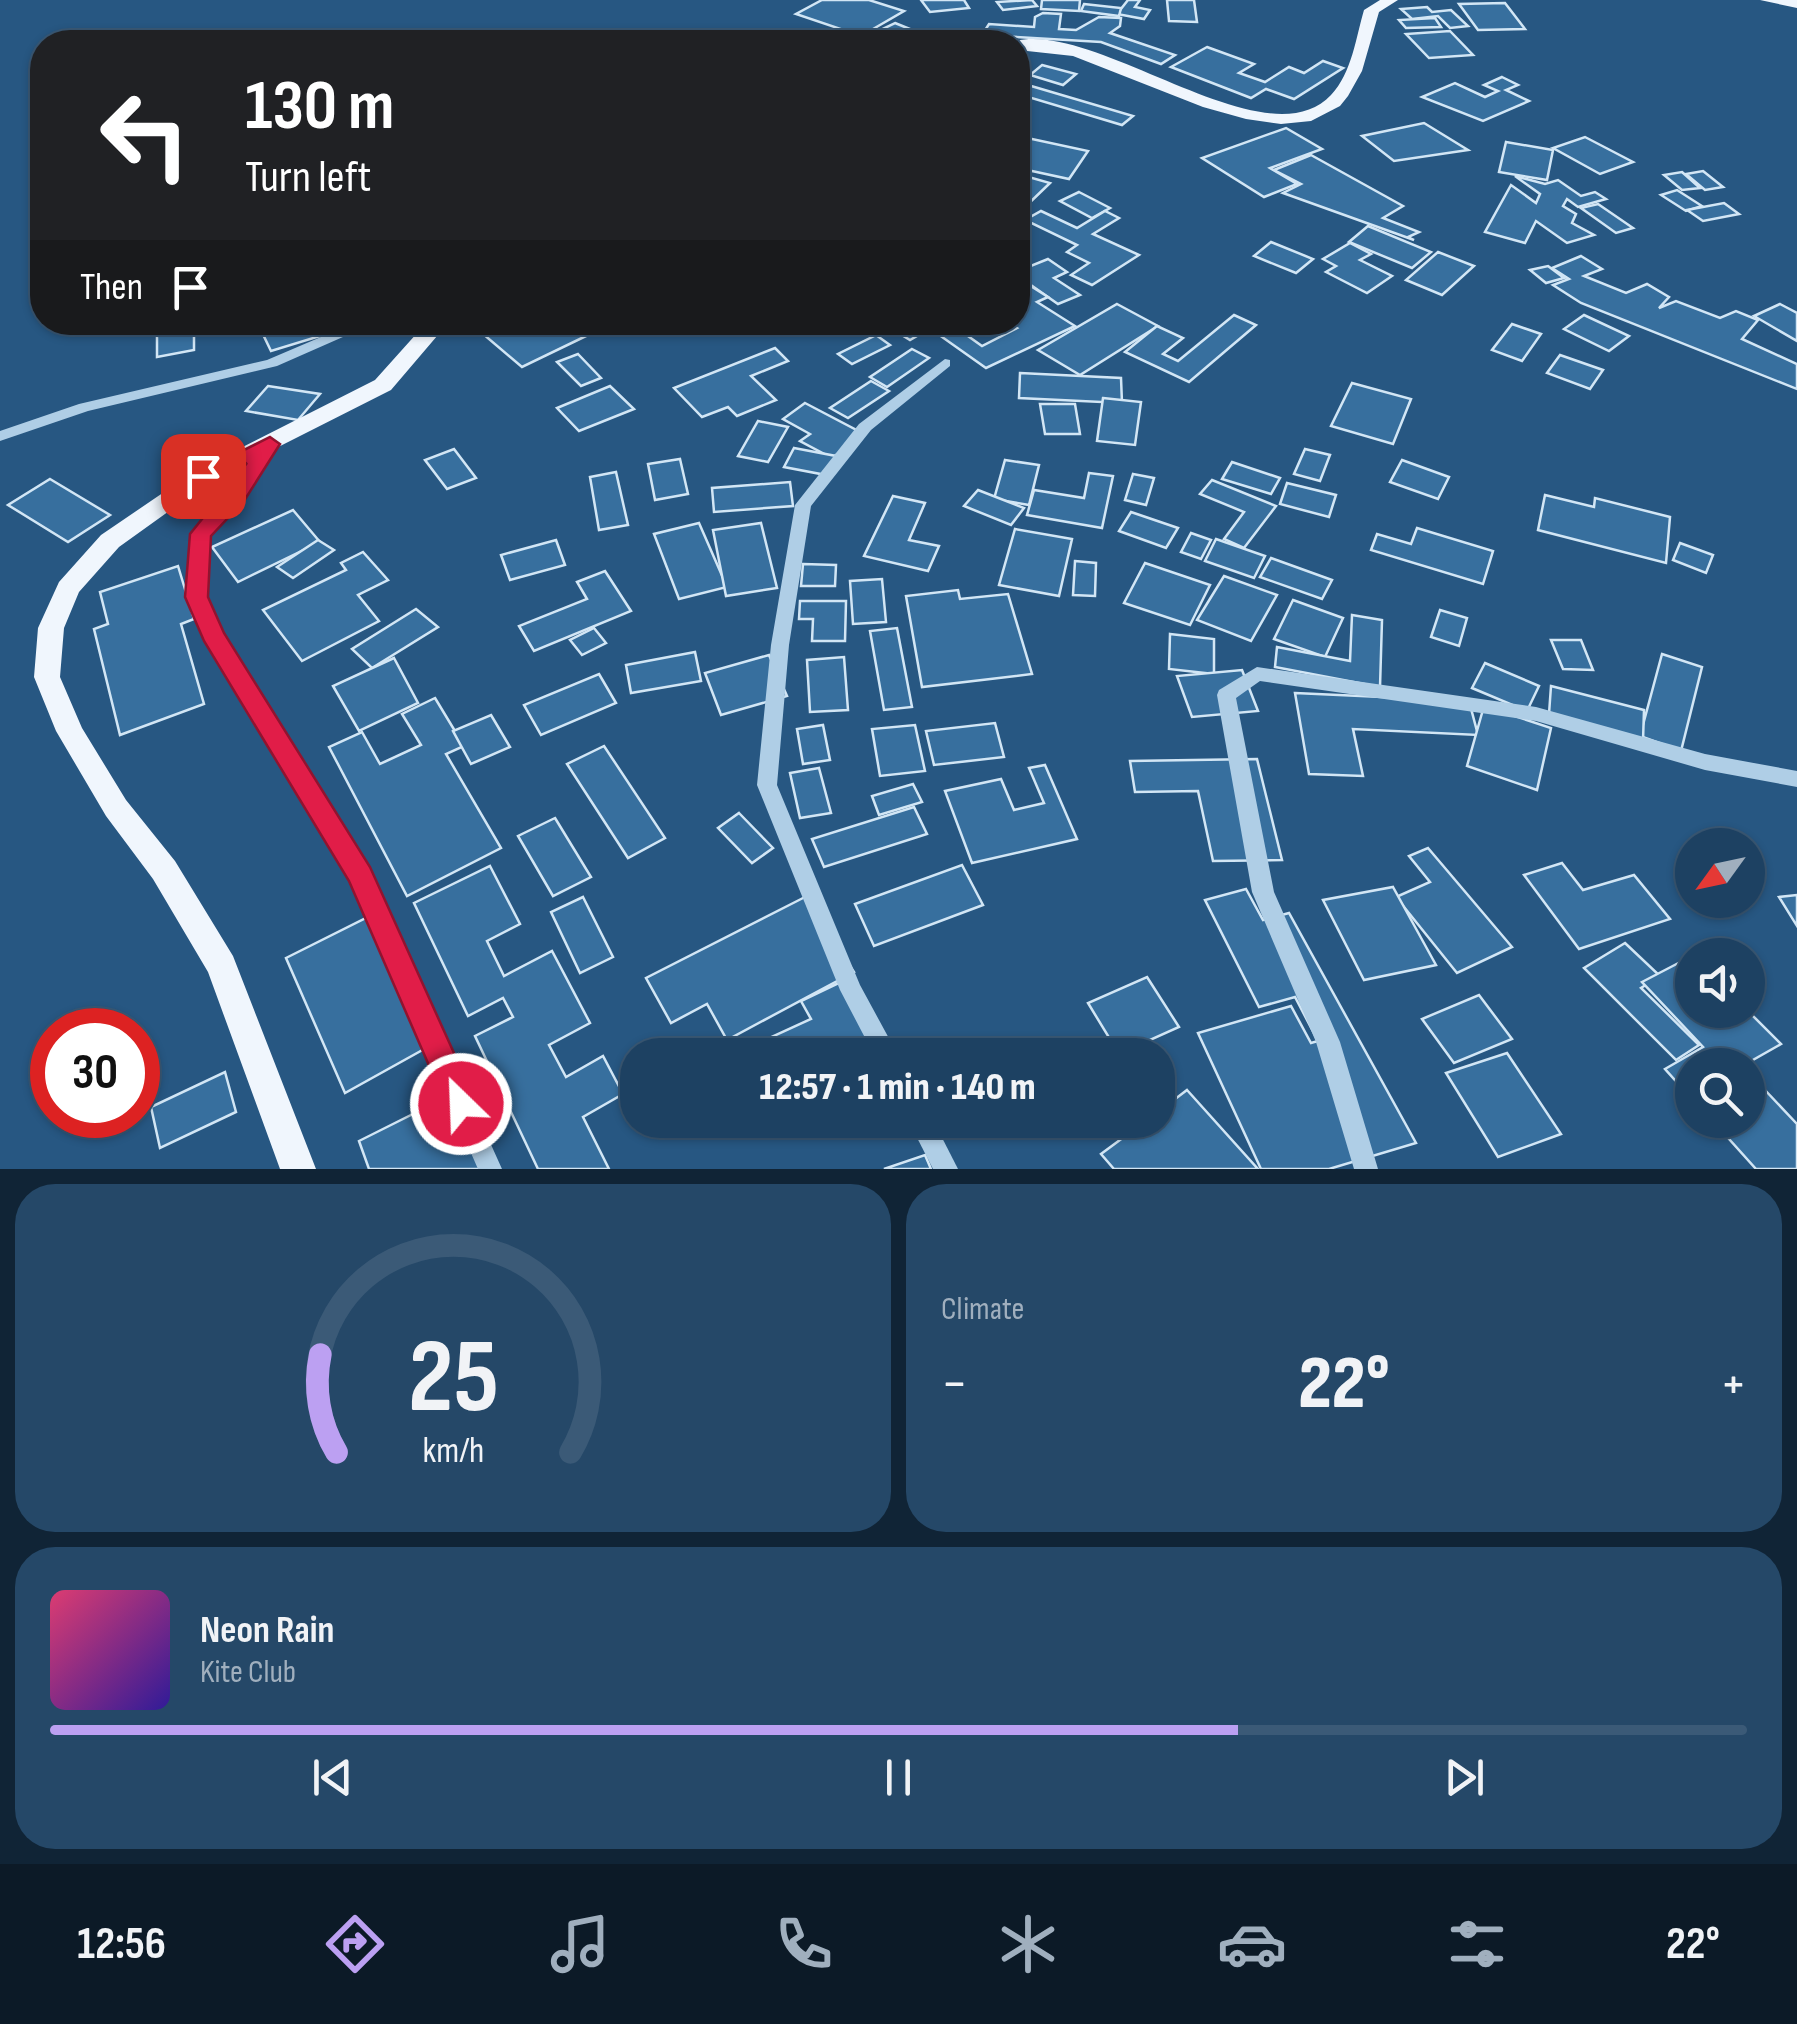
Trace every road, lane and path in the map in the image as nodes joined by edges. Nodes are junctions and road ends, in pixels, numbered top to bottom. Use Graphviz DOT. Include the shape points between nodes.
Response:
graph roads {
  1 [pos="1392,0"];
  2 [pos="1767,0"];
  3 [pos="1797,3"];
  4 [pos="1030,46"];
  5 [pos="339,335"];
  6 [pos="427,335"];
  7 [pos="945,363"];
  8 [pos="0,436"];
  9 [pos="270,444"];
  10 [pos="1797,779"];
  11 [pos="877,1038"];
  12 [pos="930,1138"];
  13 [pos="298,1169"];
  14 [pos="490,1169"];
  15 [pos="946,1169"];
  16 [pos="1366,1169"];
  1 -- 4 [label="main road" via="1372,10 1350,79 1334,102 1280,120 1078,52"];
  2 -- 3 [label="main road"];
  5 -- 8 [label="street" via="272,363 84,408"];
  6 -- 9 [label="main road" via="384,385"];
  7 -- 11 [label="street" via="865,427 804,505 780,645 768,785"];
  9 -- 13 [label="main road" via="203,476 110,541 68,588 51,628 47,677 116,808 164,870 222,966"];
  9 -- 14 [label="street" via="236,496 200,534 196,597 360,875"];
  10 -- 16 [label="street" via="1705,762 1536,714 1257,674 1226,695 1263,892 1328,1042"];
  12 -- 15 [label="street"];
}
